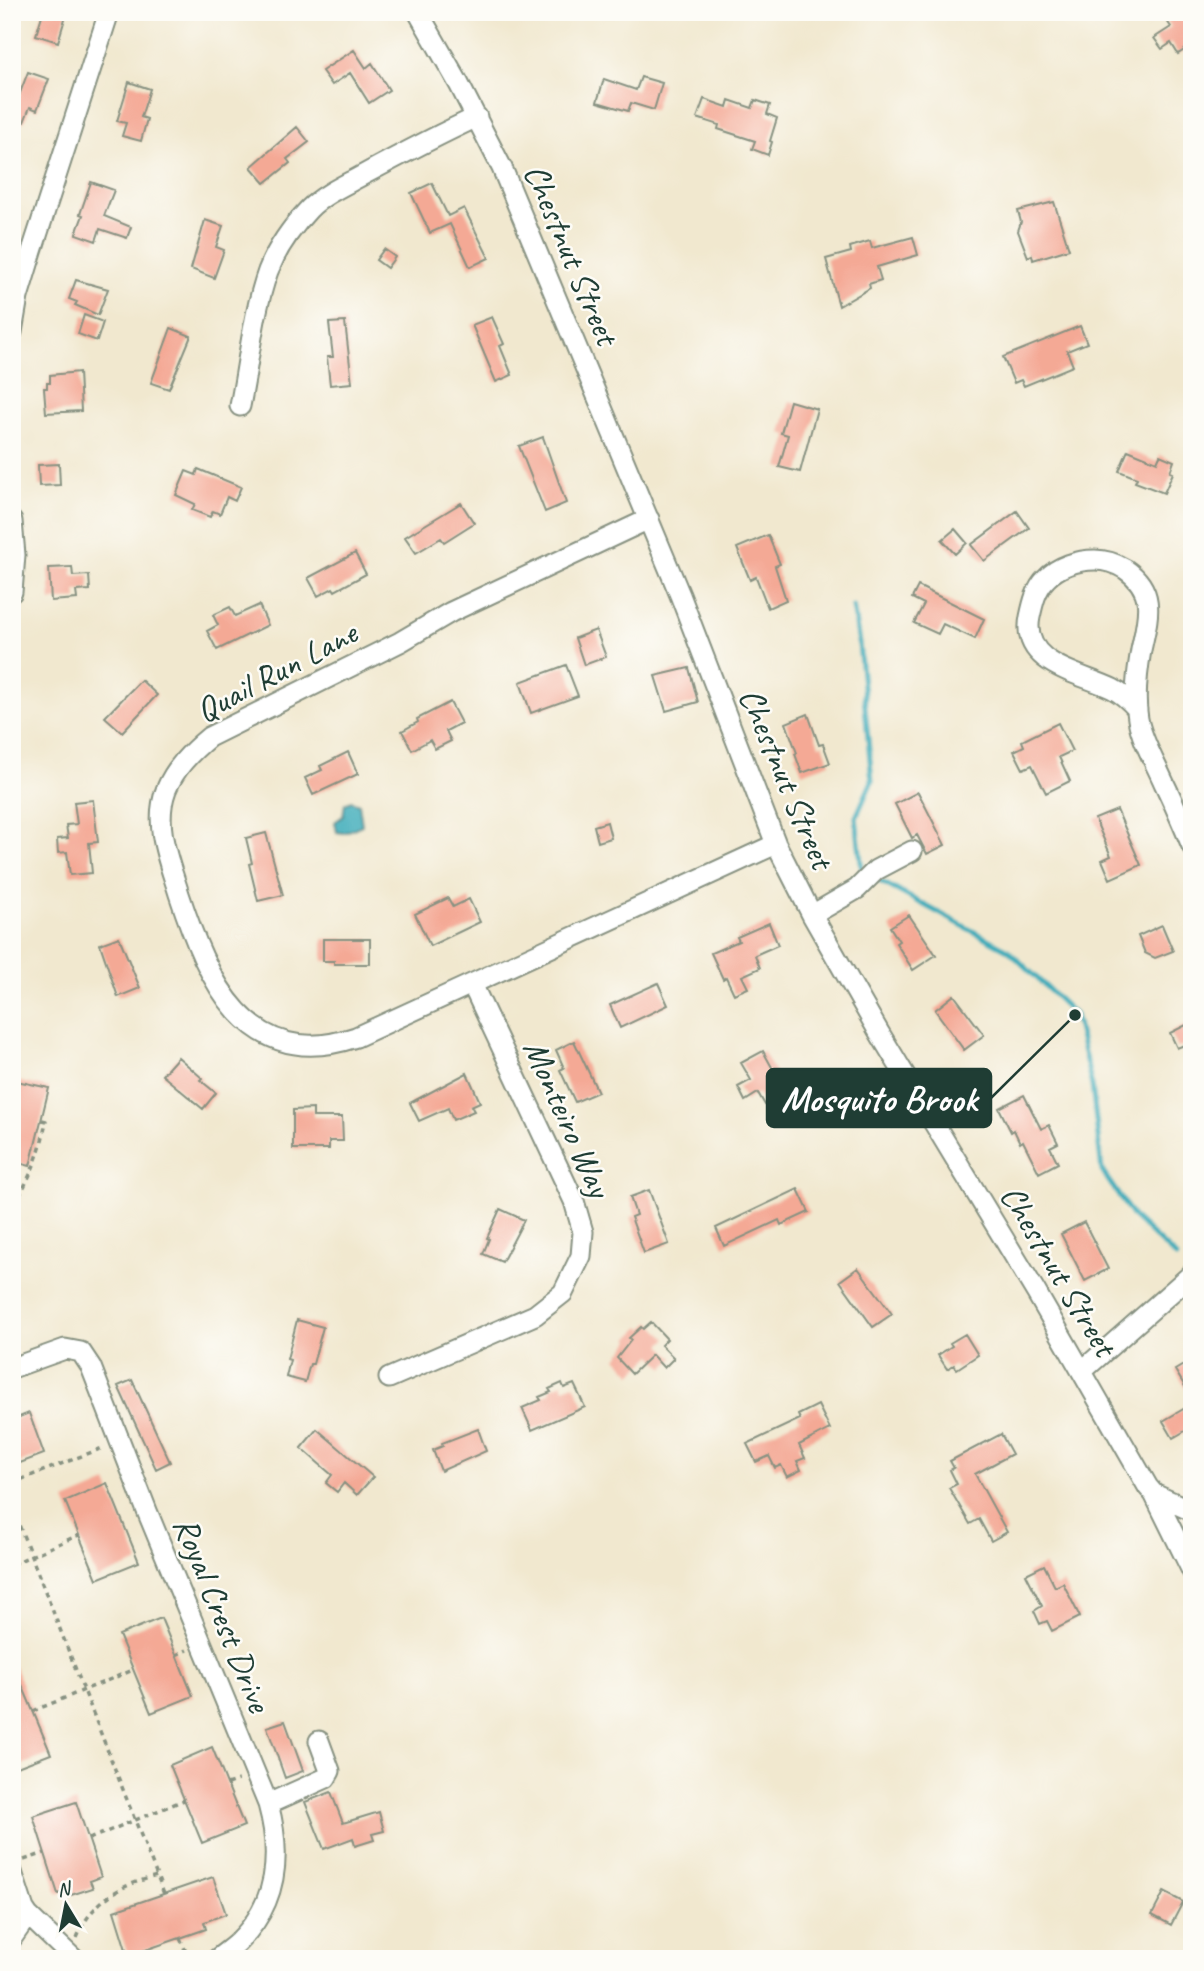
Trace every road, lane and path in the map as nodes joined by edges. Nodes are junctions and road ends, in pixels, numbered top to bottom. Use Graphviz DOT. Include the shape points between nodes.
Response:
graph roads {
  1 [pos="109,12"];
  2 [pos="418,12"];
  3 [pos="477,117"];
  4 [pos="12,332"];
  5 [pos="240,406"];
  6 [pos="649,519"];
  7 [pos="12,521"];
  8 [pos="12,592"];
  9 [pos="1137,709"];
  10 [pos="776,844"];
  11 [pos="1192,846"];
  12 [pos="912,851"];
  13 [pos="812,915"];
  14 [pos="472,984"];
  15 [pos="41,1119"];
  16 [pos="14,1205"];
  17 [pos="1192,1274"];
  18 [pos="12,1368"];
  19 [pos="1082,1371"];
  20 [pos="389,1378"];
  21 [pos="121,1441"];
  22 [pos="12,1483"];
  23 [pos="1154,1494"];
  24 [pos="12,1507"];
  25 [pos="1192,1511"];
  26 [pos="79,1535"];
  27 [pos="31,1556"];
  28 [pos="12,1564"];
  29 [pos="1191,1567"];
  30 [pos="133,1670"];
  31 [pos="84,1690"];
  32 [pos="33,1711"];
  33 [pos="319,1741"];
  34 [pos="184,1800"];
  35 [pos="268,1804"];
  36 [pos="135,1820"];
  37 [pos="89,1839"];
  38 [pos="45,1853"];
  39 [pos="18,1866"];
  40 [pos="157,1876"];
  41 [pos="164,1894"];
  42 [pos="28,1915"];
  43 [pos="12,1938"];
  44 [pos="180,1938"];
  45 [pos="72,1957"];
  46 [pos="189,1959"];
  47 [pos="216,1959"];
  1 -- 4 [label="street" via="18,297"];
  2 -- 3 [label="street, Chestnut Street"];
  3 -- 5 [label="street" via="335,190 311,207 291,231 268,273"];
  3 -- 6 [label="street, Chestnut Street"];
  6 -- 10 [label="street, Chestnut Street"];
  6 -- 14 [label="street, Quail Run Lane" via="451,612 209,737 188,755 166,792 164,849 200,950 240,1017 262,1031 300,1045 339,1043"];
  7 -- 8 [label="street"];
  9 -- 9 [label="street" via="1149,612 1147,596 1136,577 1105,560 1070,564 1051,574 1032,606 1028,629 1032,644 1051,662 1074,676 1115,690"];
  9 -- 11 [label="street" via="1149,751"];
  10 -- 13 [label="street, Chestnut Street"];
  10 -- 14 [label="street, Quail Run Lane"];
  12 -- 13 [label="street"];
  13 -- 19 [label="street, Chestnut Street"];
  14 -- 20 [label="street, Monteiro Way" via="574,1201 583,1232 581,1256 564,1293 535,1315"];
  15 -- 16 [label="path" via="46,1121 42,1144"];
  17 -- 19 [label="street"];
  18 -- 21 [label="street, Royal Crest Drive" via="65,1349 81,1352"];
  19 -- 23 [label="street, Chestnut Street"];
  21 -- 22 [label="path"];
  21 -- 35 [label="street, Royal Crest Drive"];
  23 -- 25 [label="street"];
  23 -- 29 [label="street, Chestnut Street"];
  24 -- 27 [label="path"];
  26 -- 27 [label="path"];
  27 -- 28 [label="path"];
  27 -- 31 [label="path"];
  30 -- 31 [label="path"];
  31 -- 32 [label="path"];
  31 -- 36 [label="path"];
  33 -- 35 [label="street" via="330,1771 326,1778"];
  34 -- 36 [label="path"];
  35 -- 47 [label="street, Royal Crest Drive" via="276,1854 269,1892 249,1929"];
  36 -- 37 [label="path"];
  36 -- 40 [label="path"];
  38 -- 39 [label="path"];
  39 -- 42 [label="street"];
  40 -- 41 [label="path"];
  40 -- 45 [label="path" via="118,1889 97,1904 80,1930"];
  42 -- 43 [label="street"];
  42 -- 45 [label="street"];
  44 -- 46 [label="path"];
}
